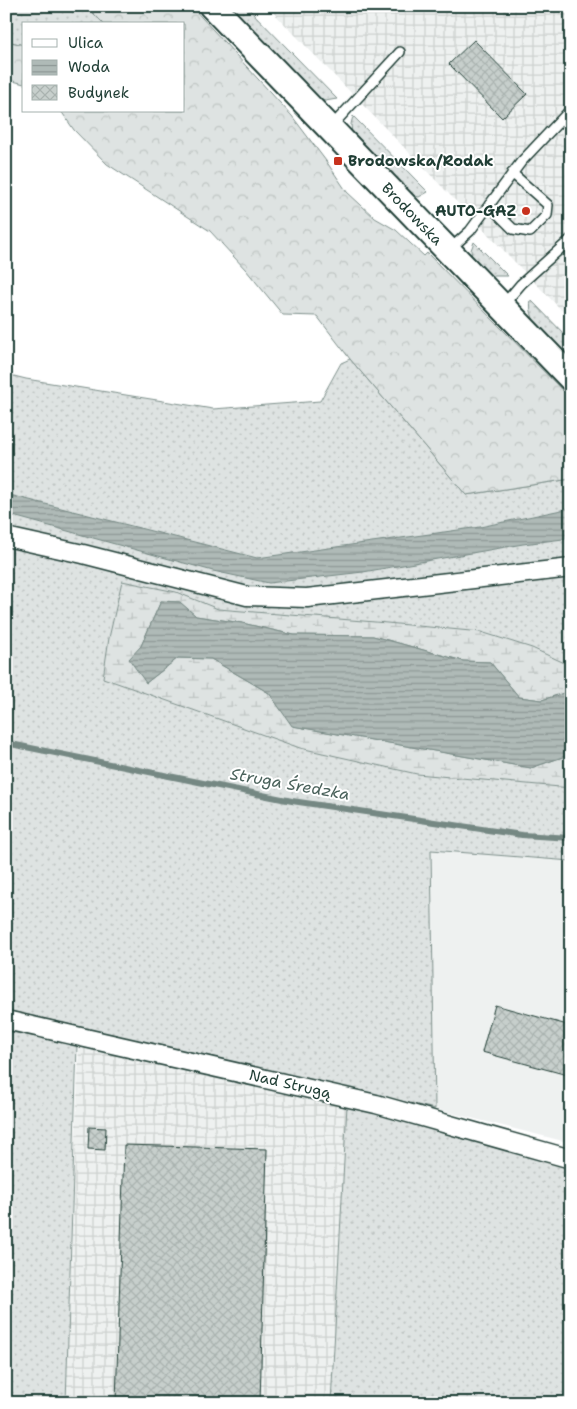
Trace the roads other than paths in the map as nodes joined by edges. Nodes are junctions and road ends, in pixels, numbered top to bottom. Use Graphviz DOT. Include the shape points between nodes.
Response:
graph roads {
  1 [pos="212,6"];
  2 [pos="400,52"];
  3 [pos="571,109"];
  4 [pos="330,128"];
  5 [pos="512,173"];
  6 [pos="489,205"];
  7 [pos="571,240"];
  8 [pos="448,251"];
  9 [pos="502,306"];
  10 [pos="571,378"];
  11 [pos="6,537"];
  12 [pos="571,568"];
  13 [pos="6,1020"];
  14 [pos="571,1159"];
  1 -- 4 [label="street, Brodowska"];
  2 -- 4 [label="lane"];
  3 -- 5 [label="lane"];
  4 -- 8 [label="street, Brodowska"];
  5 -- 6 [label="lane"];
  5 -- 6 [label="lane" via="548,205 547,215 530,232 513,229"];
  6 -- 8 [label="lane"];
  7 -- 9 [label="lane" via="521,284"];
  8 -- 9 [label="street, Brodowska"];
  9 -- 10 [label="street, Brodowska"];
  11 -- 12 [label="street" via="247,596 307,598"];
  13 -- 14 [label="street, Nad Strugą" via="376,1104"];
}
